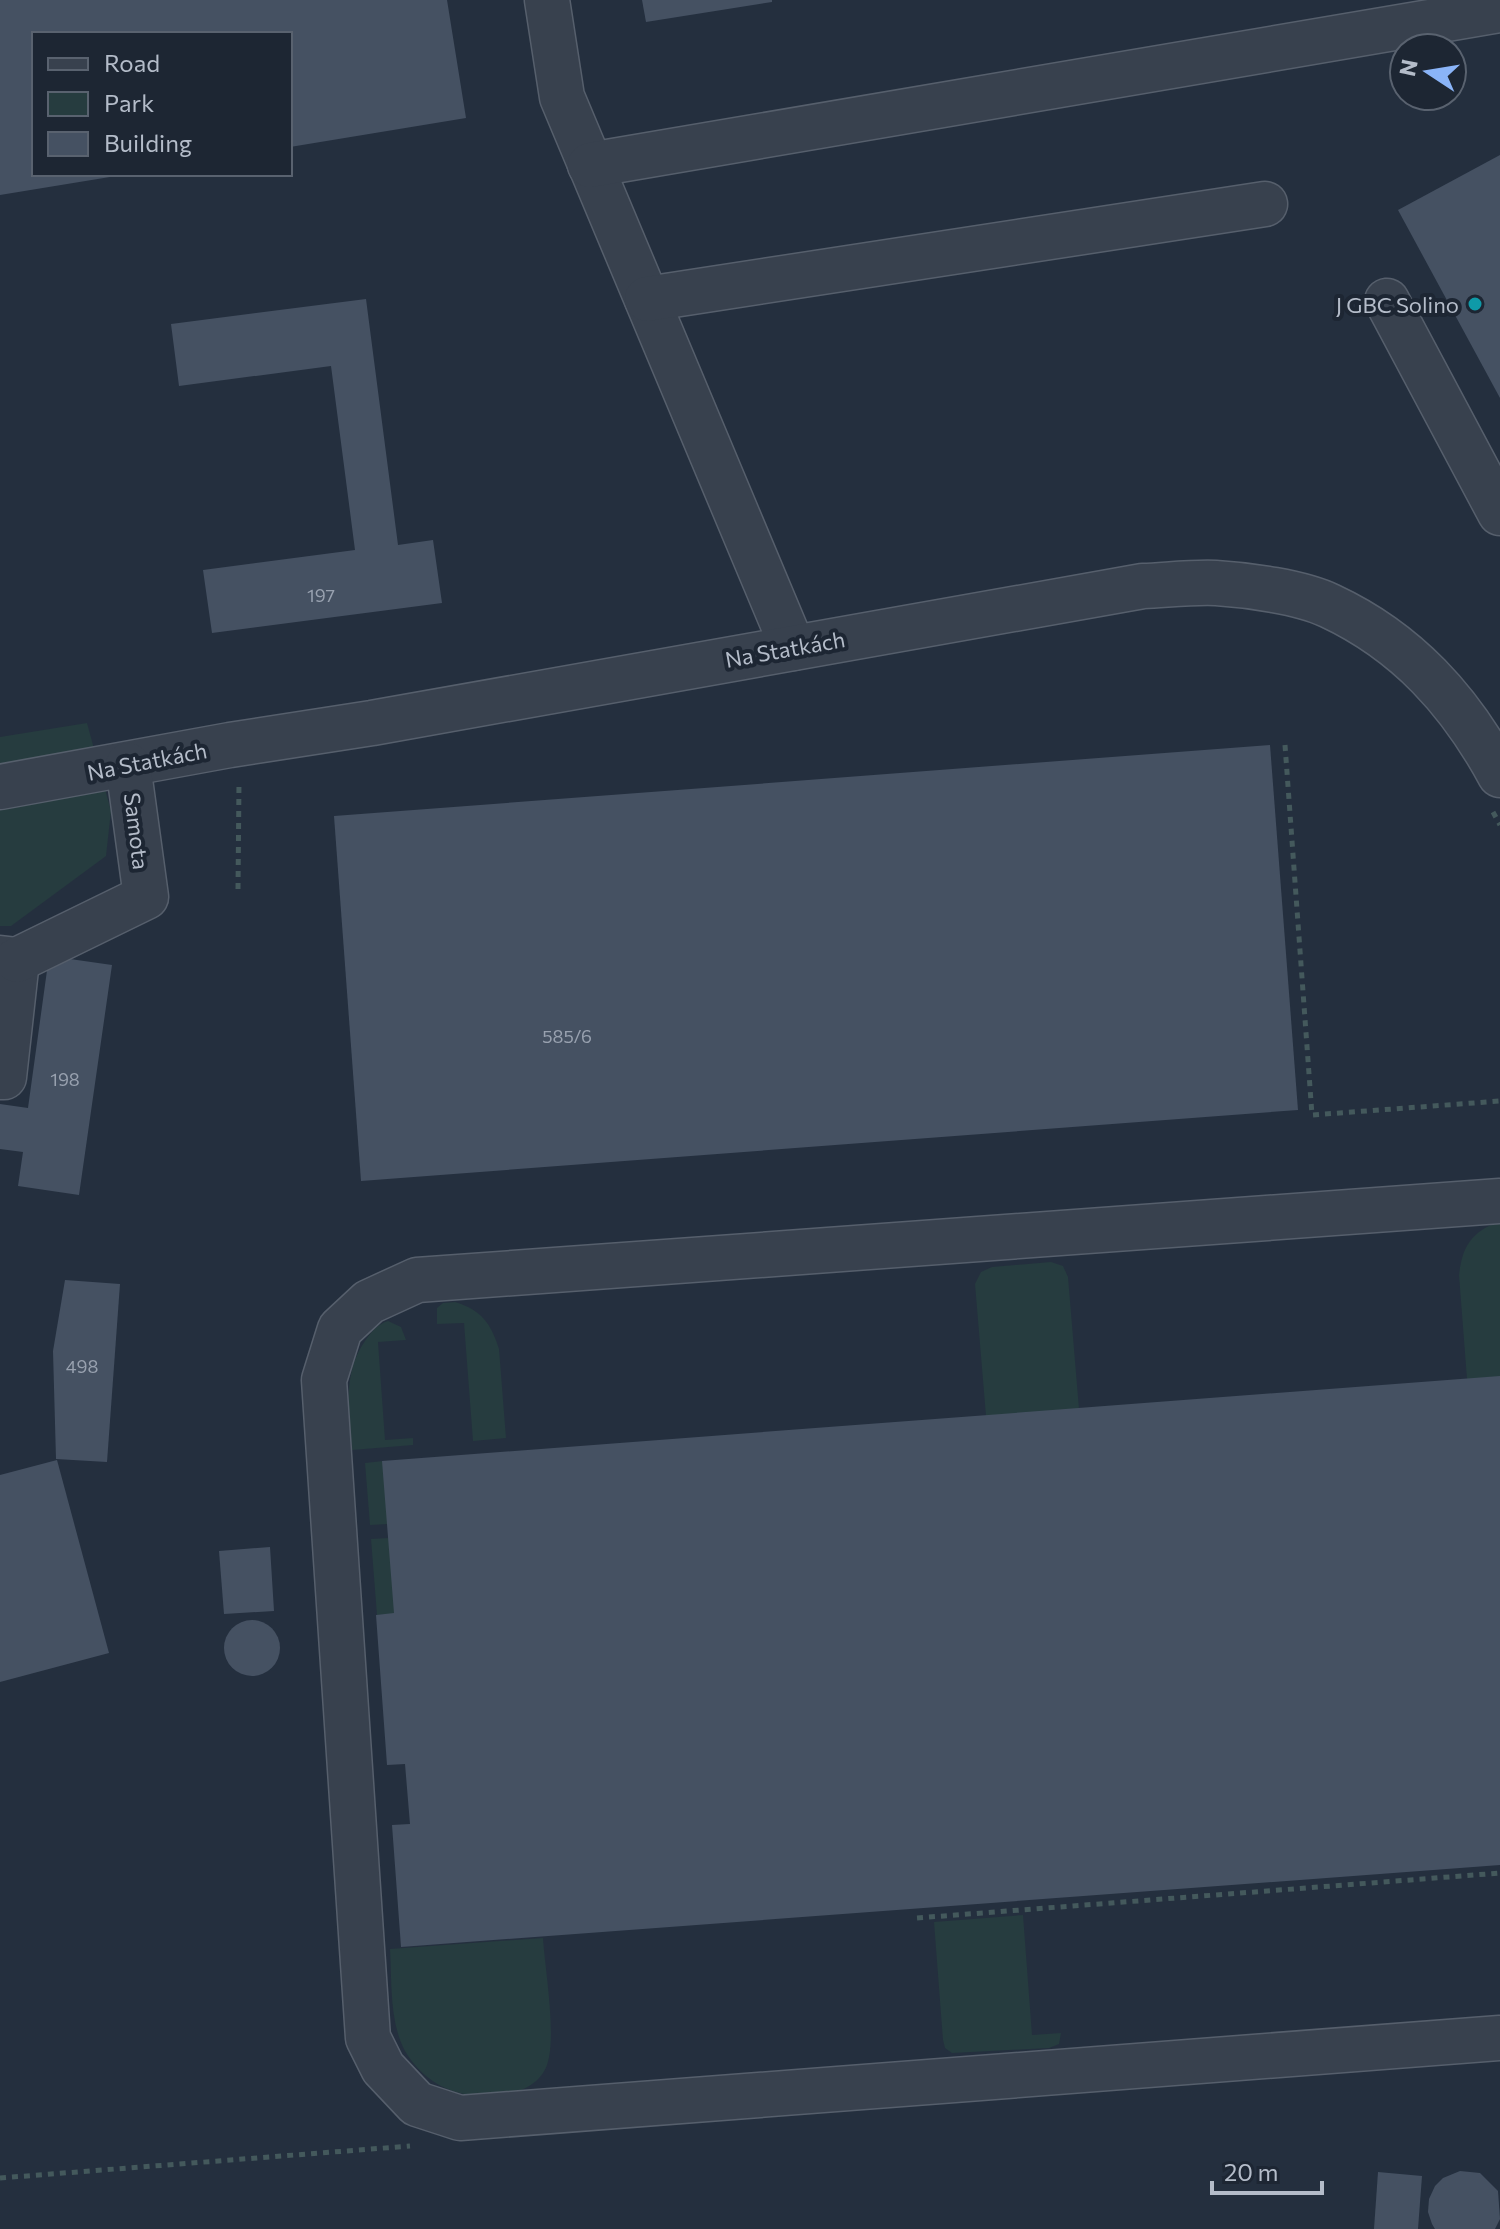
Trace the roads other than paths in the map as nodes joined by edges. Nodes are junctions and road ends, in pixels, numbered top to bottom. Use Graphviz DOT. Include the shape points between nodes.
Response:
graph roads {
  1 [pos="547,0"];
  2 [pos="1500,10"];
  3 [pos="590,165"];
  4 [pos="1265,204"];
  5 [pos="647,299"];
  6 [pos="1387,301"];
  7 [pos="1500,513"];
  8 [pos="793,648"];
  9 [pos="128,765"];
  10 [pos="0,787"];
  11 [pos="1496,793"];
  12 [pos="9,959"];
  13 [pos="0,1077"];
  14 [pos="1500,1201"];
  15 [pos="1500,2038"];
  1 -- 3 [label="street" via="562,97"];
  2 -- 3 [label="street"];
  3 -- 5 [label="street"];
  4 -- 5 [label="street"];
  5 -- 8 [label="street"];
  6 -- 7 [label="street"];
  8 -- 9 [label="street, Na Statkách"];
  8 -- 11 [label="street, Na Statkách" via="1143,586 1215,583 1270,589 1328,605 1390,642 1431,676 1478,734"];
  9 -- 10 [label="street, Na Statkách"];
  9 -- 12 [label="street, Samota" via="146,897"];
  12 -- 13 [label="street"];
  14 -- 15 [label="street" via="417,1280 369,1302 340,1329 324,1380 368,2038 383,2068 417,2104 460,2118"];
}
